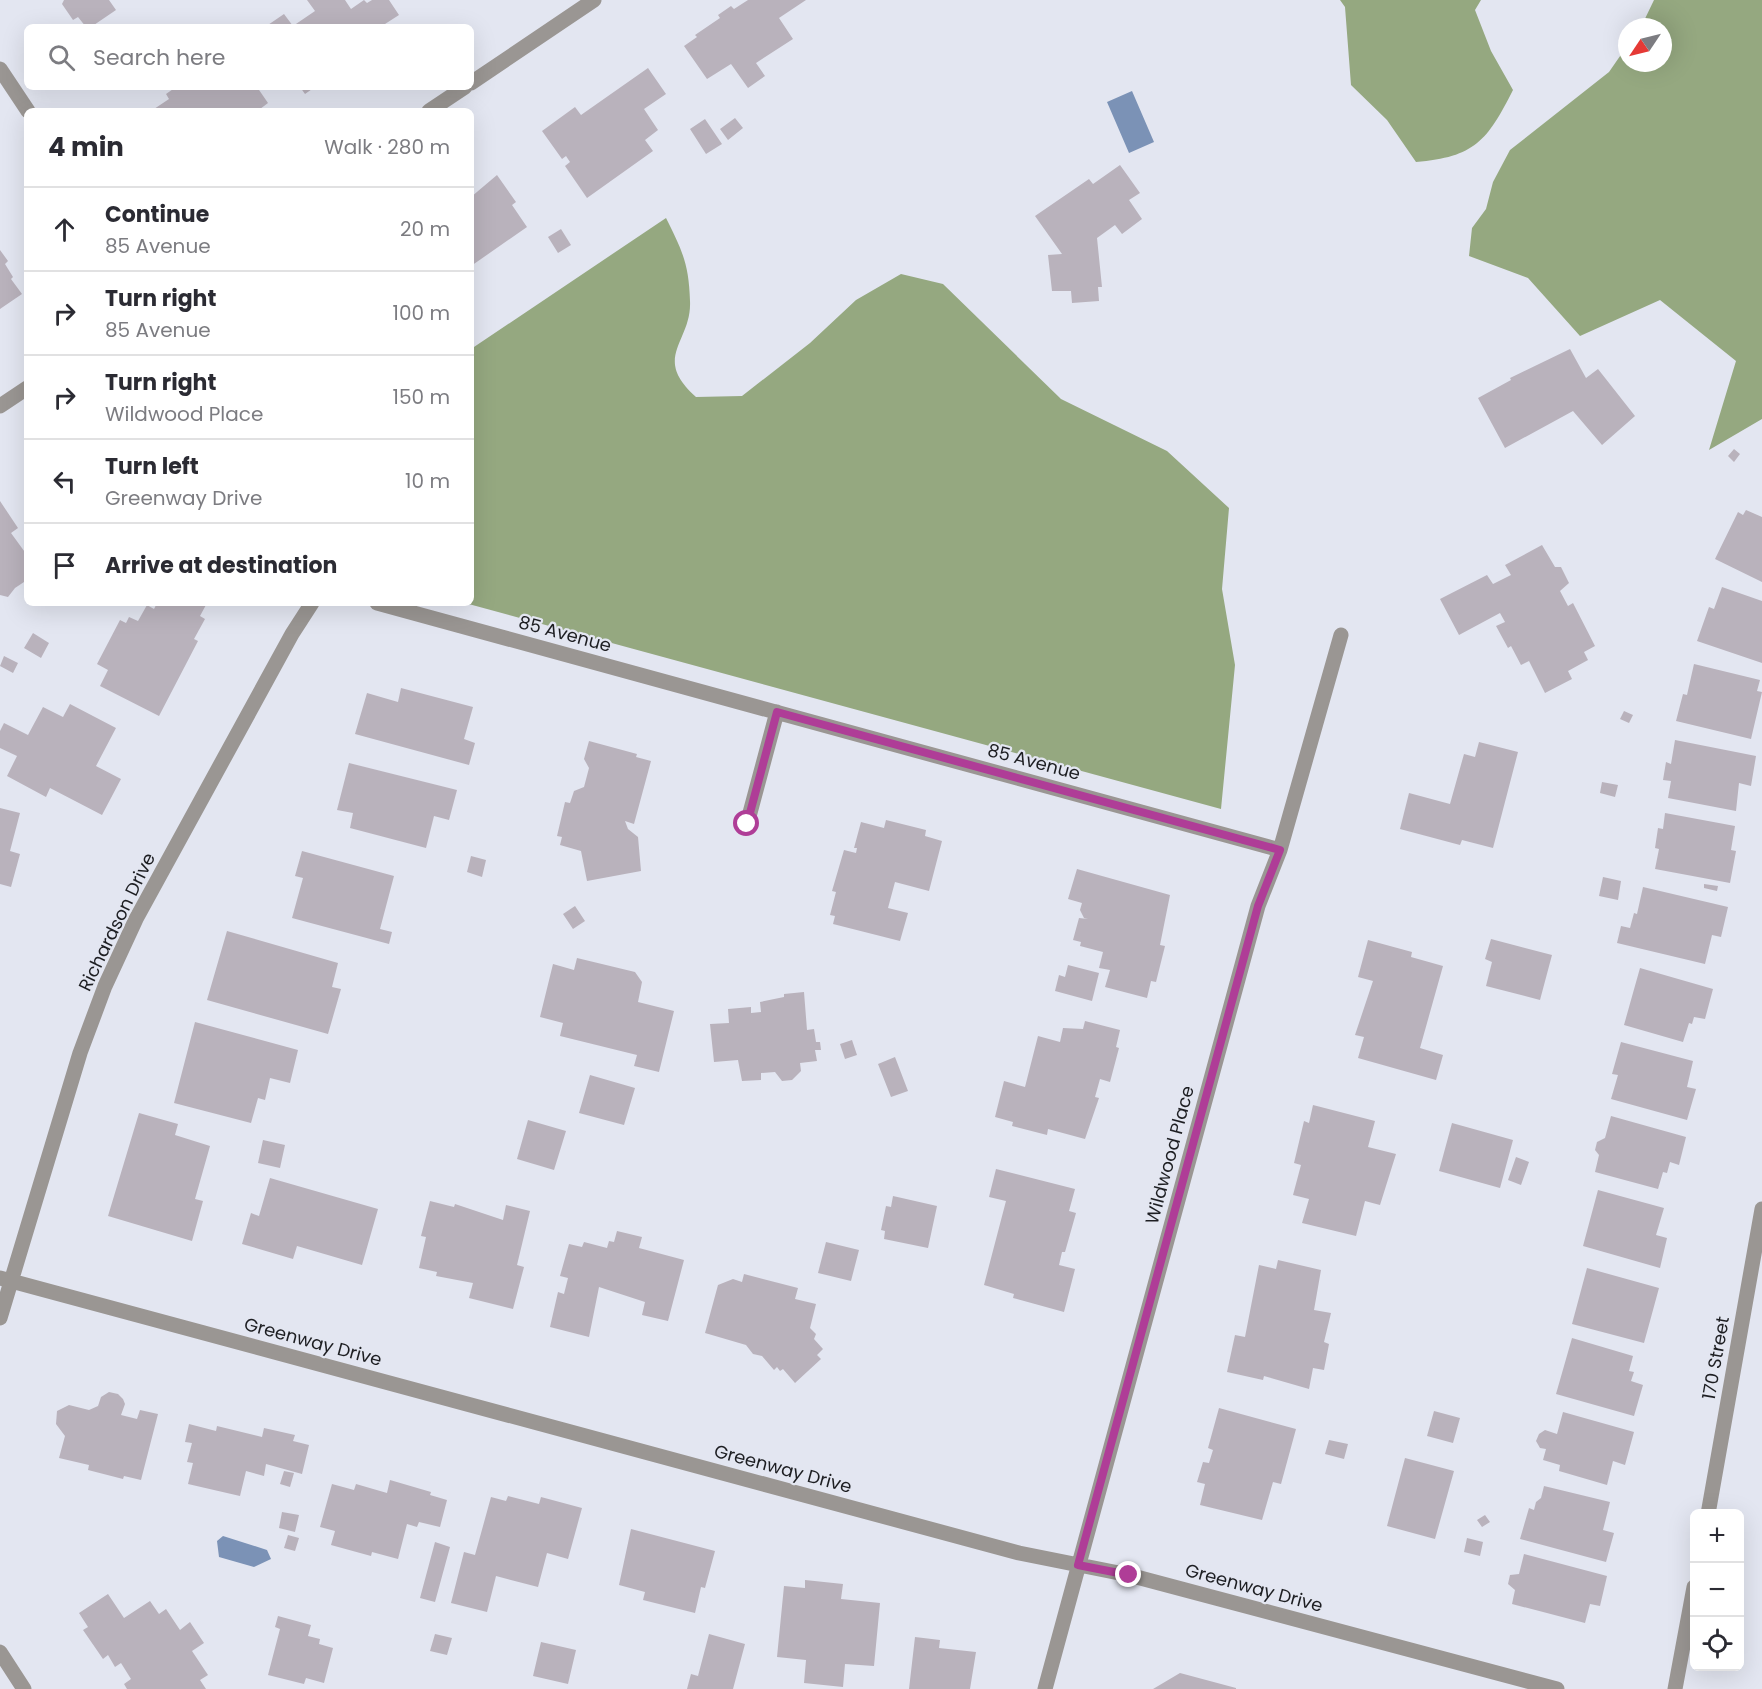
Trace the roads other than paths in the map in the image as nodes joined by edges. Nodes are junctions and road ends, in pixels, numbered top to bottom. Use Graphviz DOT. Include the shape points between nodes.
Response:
graph roads {
  1 [pos="594,0"];
  2 [pos="0,69"];
  3 [pos="474,81"];
  4 [pos="460,90"];
  5 [pos="26,108"];
  6 [pos="434,108"];
  7 [pos="24,390"];
  8 [pos="0,406"];
  9 [pos="310,606"];
  10 [pos="388,606"];
  11 [pos="1341,635"];
  12 [pos="777,712"];
  13 [pos="747,824"];
  14 [pos="1280,850"];
  15 [pos="1762,1209"];
  16 [pos="5,1279"];
  17 [pos="0,1318"];
  18 [pos="1709,1509"];
  19 [pos="1078,1565"];
  20 [pos="1690,1612"];
  21 [pos="0,1652"];
  22 [pos="24,1689"];
  23 [pos="1045,1689"];
  24 [pos="1557,1689"];
  25 [pos="1675,1689"];
  1 -- 3 [label="street"];
  2 -- 5 [label="street"];
  4 -- 6 [label="street"];
  7 -- 8 [label="street"];
  9 -- 16 [label="street, Richardson Drive" via="115,963 80,1053"];
  10 -- 12 [label="street, 85 Avenue"];
  11 -- 14 [label="street, Wildwood Place"];
  12 -- 13 [label="street"];
  12 -- 14 [label="street, 85 Avenue"];
  14 -- 19 [label="street, Wildwood Place" via="1258,906"];
  15 -- 18 [label="street, 170 Street"];
  16 -- 17 [label="street, Richardson Drive"];
  16 -- 19 [label="street, Greenway Drive" via="1019,1553"];
  19 -- 23 [label="street, Wildwood Place"];
  19 -- 24 [label="street, Greenway Drive" via="1129,1575"];
  20 -- 25 [label="street"];
  21 -- 22 [label="street"];
}
